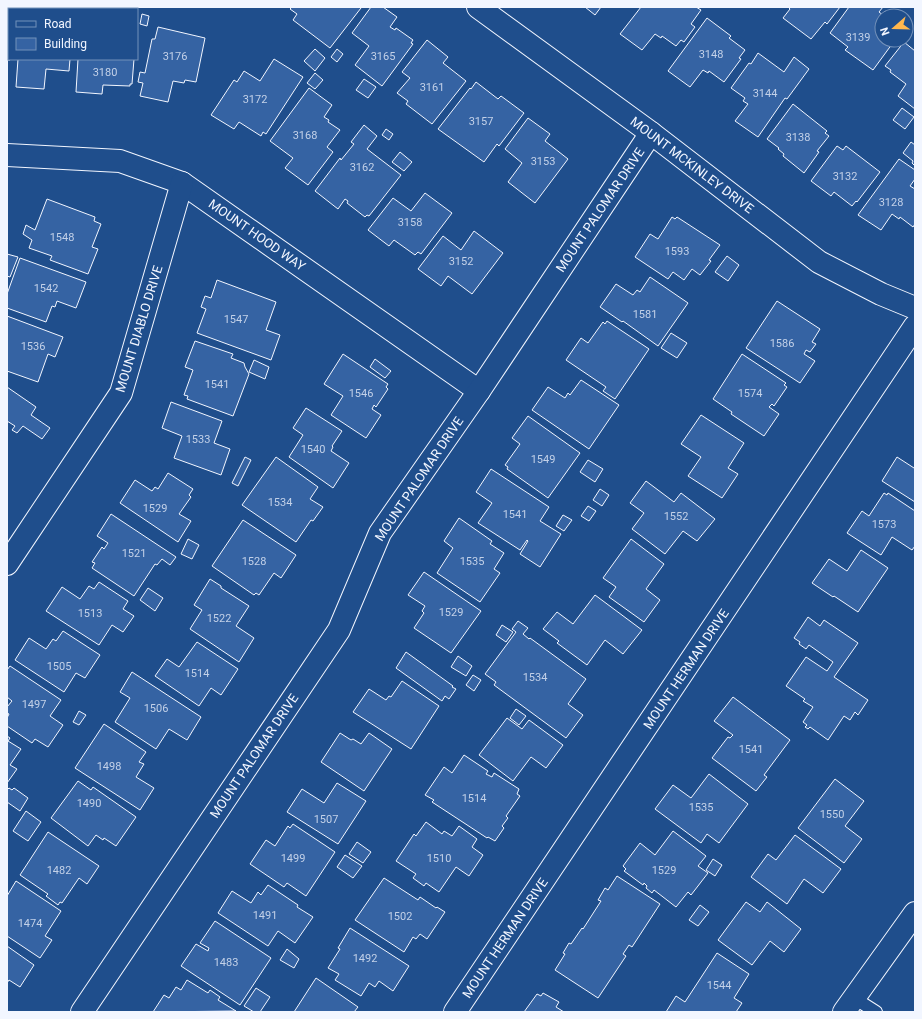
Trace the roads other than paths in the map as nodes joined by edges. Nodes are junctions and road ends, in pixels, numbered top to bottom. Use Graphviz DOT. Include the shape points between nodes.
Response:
graph roads {
  1 [pos="478,7"];
  2 [pos="651,133"];
  3 [pos="7,155"];
  4 [pos="182,183"];
  5 [pos="915,308"];
  6 [pos="915,326"];
  7 [pos="479,391"];
  8 [pos="7,564"];
  9 [pos="915,913"];
  10 [pos="849,1005"];
  11 [pos="82,1012"];
  12 [pos="456,1012"];
  13 [pos="876,1012"];
  1 -- 2 [label="street, MOUNT MCKINLEY DRIVE"];
  2 -- 5 [label="street, MOUNT MCKINLEY DRIVE" via="819,262 881,294"];
  2 -- 7 [label="street, MOUNT PALOMAR DRIVE"];
  3 -- 4 [label="street, MOUNT HOOD WAY" via="120,161"];
  4 -- 7 [label="street, MOUNT HOOD WAY"];
  4 -- 8 [label="street, MOUNT DIABLO DRIVE" via="121,393"];
  6 -- 12 [label="street, MOUNT HERMAN DRIVE"];
  7 -- 11 [label="street, MOUNT PALOMAR DRIVE" via="380,533 339,630"];
  9 -- 10 [label="street"];
  10 -- 13 [label="lane"];
}
